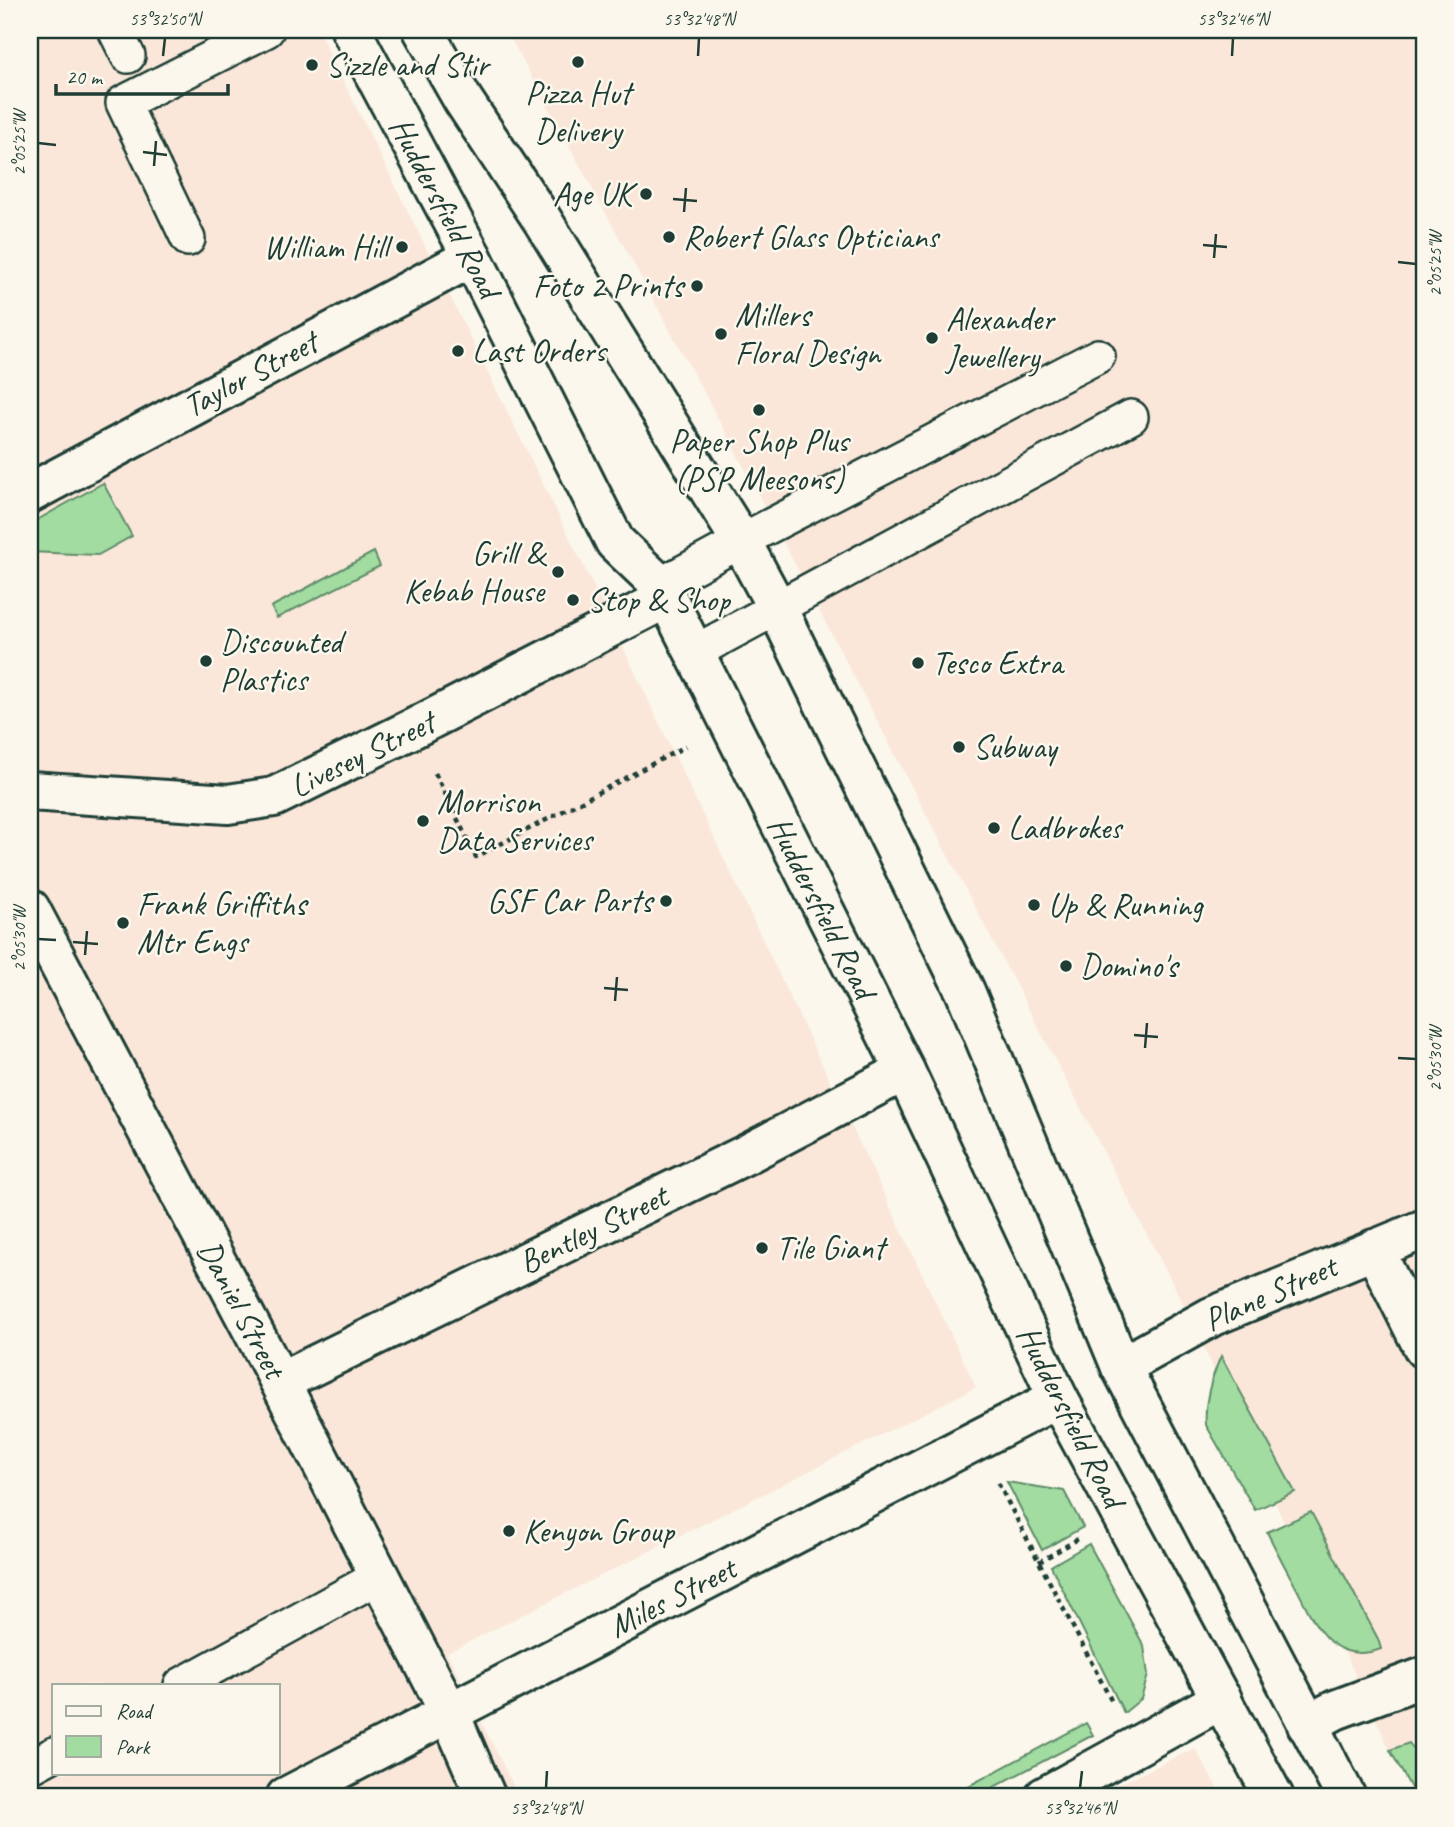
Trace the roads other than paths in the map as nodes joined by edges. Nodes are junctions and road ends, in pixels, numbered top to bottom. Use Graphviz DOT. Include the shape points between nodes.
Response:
graph roads {
  1 [pos="267,30"];
  2 [pos="351,30"];
  3 [pos="423,30"];
  4 [pos="188,239"];
  5 [pos="472,257"];
  6 [pos="1098,356"];
  7 [pos="1131,417"];
  8 [pos="30,493"];
  9 [pos="741,541"];
  10 [pos="663,592"];
  11 [pos="777,608"];
  12 [pos="693,653"];
  13 [pos="30,791"];
  14 [pos="30,909"];
  15 [pos="905,1071"];
  16 [pos="1424,1230"];
  17 [pos="1374,1249"];
  18 [pos="1424,1349"];
  19 [pos="1121,1367"];
  20 [pos="280,1382"];
  21 [pos="1058,1398"];
  22 [pos="379,1577"];
  23 [pos="1424,1677"];
  24 [pos="183,1684"];
  25 [pos="1222,1699"];
  26 [pos="449,1712"];
  27 [pos="1307,1725"];
  28 [pos="52,1755"];
  29 [pos="30,1767"];
  30 [pos="286,1797"];
  31 [pos="486,1797"];
  32 [pos="1044,1797"];
  33 [pos="1274,1797"];
  34 [pos="1346,1797"];
  1 -- 4 [label="lane" via="123,103"];
  2 -- 5 [label="street, Huddersfield Road"];
  3 -- 9 [label="street, Huddersfield Road"];
  5 -- 8 [label="street, Taylor Street"];
  5 -- 10 [label="street, Huddersfield Road" via="615,541"];
  6 -- 9 [label="lane"];
  7 -- 11 [label="lane"];
  9 -- 10 [label="lane"];
  9 -- 11 [label="street, Huddersfield Road"];
  10 -- 12 [label="street, Huddersfield Road"];
  10 -- 13 [label="street, Livesey Street" via="576,646 274,797 228,804"];
  11 -- 12 [label="lane"];
  11 -- 19 [label="street, Huddersfield Road" via="965,991"];
  12 -- 15 [label="street, Huddersfield Road"];
  14 -- 20 [label="street, Daniel Street"];
  15 -- 20 [label="street, Bentley Street" via="747,1154"];
  15 -- 21 [label="street, Huddersfield Road"];
  16 -- 17 [label="street, Plane Street"];
  17 -- 18 [label="street"];
  17 -- 19 [label="street, Plane Street" via="1211,1317"];
  19 -- 27 [label="street, Huddersfield Road"];
  20 -- 22 [label="street, Daniel Street"];
  21 -- 25 [label="street, Huddersfield Road"];
  21 -- 26 [label="street, Miles Street"];
  22 -- 24 [label="lane"];
  22 -- 26 [label="street, Daniel Street"];
  23 -- 27 [label="street"];
  25 -- 32 [label="street"];
  25 -- 33 [label="street, Huddersfield Road"];
  26 -- 30 [label="street, Miles Street"];
  26 -- 31 [label="street, Daniel Street"];
  27 -- 34 [label="street, Huddersfield Road"];
  28 -- 29 [label="lane"];
}
